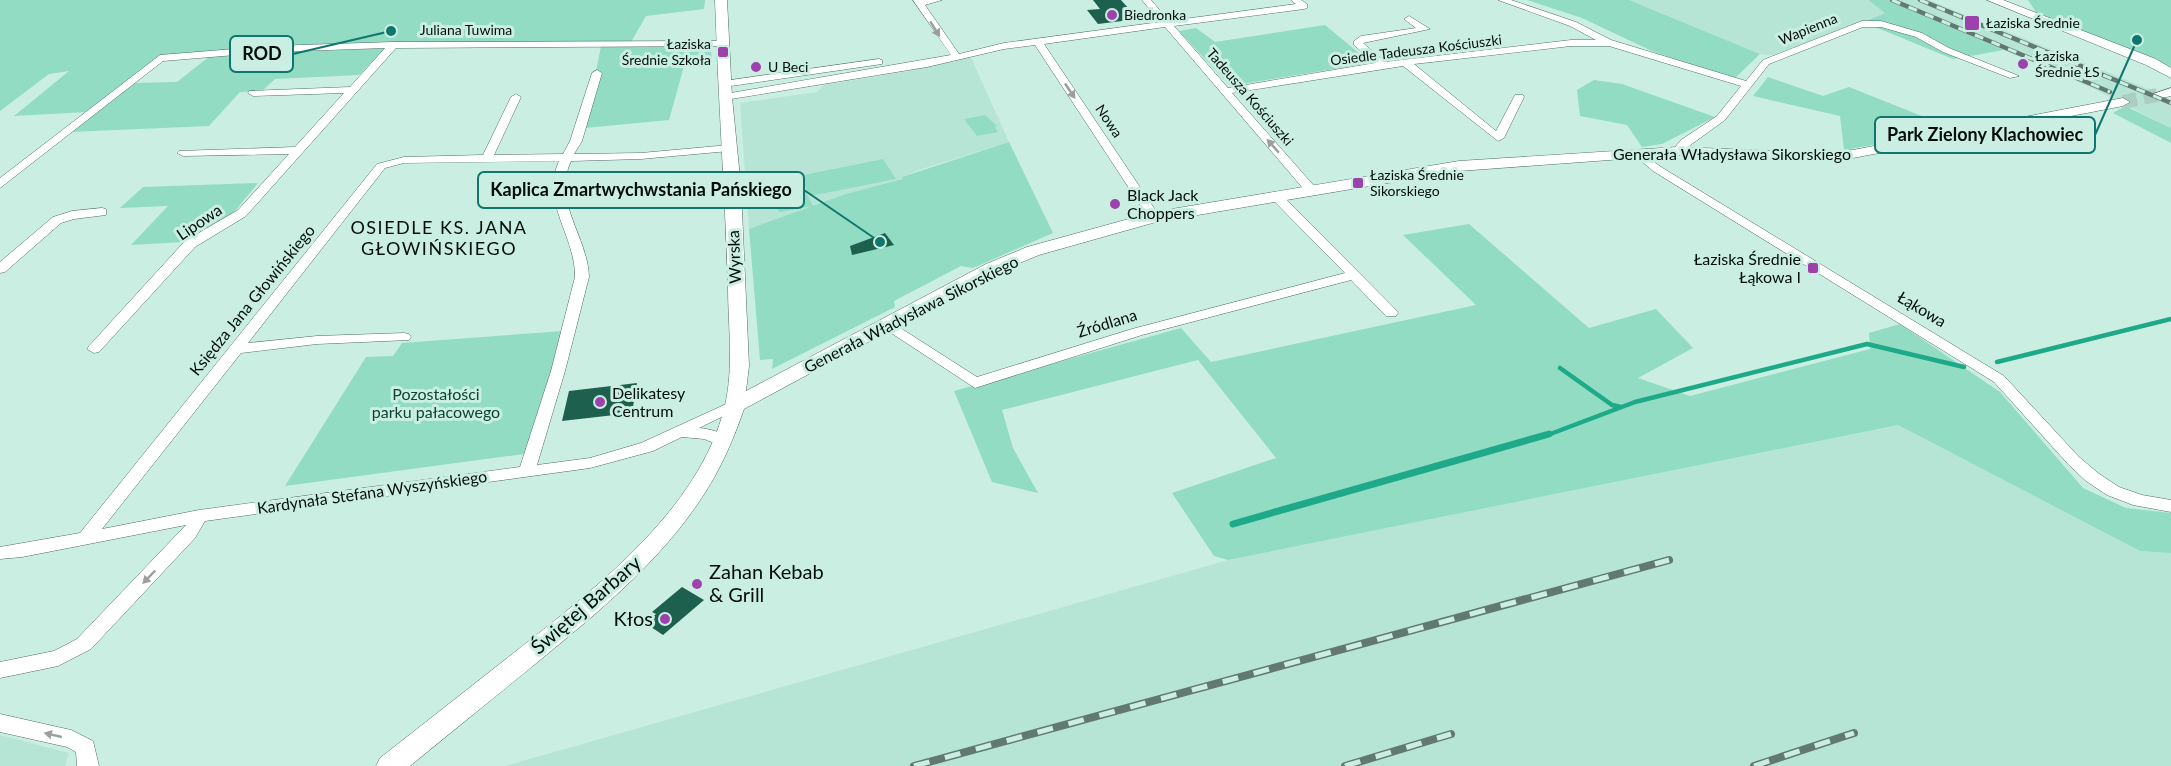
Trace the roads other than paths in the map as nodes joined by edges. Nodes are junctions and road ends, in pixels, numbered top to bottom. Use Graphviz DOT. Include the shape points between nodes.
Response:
graph roads {
  1 [pos="721,0"];
  2 [pos="939,0"];
  3 [pos="1146,0"];
  4 [pos="1295,0"];
  5 [pos="1502,0"];
  6 [pos="1994,0"];
  7 [pos="919,2"];
  8 [pos="1409,19"];
  9 [pos="1167,24"];
  10 [pos="1038,42"];
  11 [pos="1610,43"];
  12 [pos="723,44"];
  13 [pos="393,45"];
  14 [pos="916,56"];
  15 [pos="956,56"];
  16 [pos="1405,62"];
  17 [pos="1383,65"];
  18 [pos="597,74"];
  19 [pos="2171,74"];
  20 [pos="2014,76"];
  21 [pos="1749,85"];
  22 [pos="352,90"];
  23 [pos="725,91"];
  24 [pos="1226,92"];
  25 [pos="2171,92"];
  26 [pos="253,93"];
  27 [pos="2157,95"];
  28 [pos="516,97"];
  29 [pos="1519,97"];
  30 [pos="2123,102"];
  31 [pos="729,148"];
  32 [pos="300,150"];
  33 [pos="1678,151"];
  34 [pos="183,153"];
  35 [pos="1638,153"];
  36 [pos="568,156"];
  37 [pos="487,158"];
  38 [pos="0,184"];
  39 [pos="1311,190"];
  40 [pos="1276,196"];
  41 [pos="102,212"];
  42 [pos="242,213"];
  43 [pos="1154,217"];
  44 [pos="217,242"];
  45 [pos="0,269"];
  46 [pos="1354,275"];
  47 [pos="1391,313"];
  48 [pos="886,325"];
  49 [pos="404,337"];
  50 [pos="849,344"];
  51 [pos="94,349"];
  52 [pos="234,349"];
  53 [pos="738,376"];
  54 [pos="735,405"];
  55 [pos="680,432"];
  56 [pos="722,441"];
  57 [pos="527,472"];
  58 [pos="2171,506"];
  59 [pos="199,516"];
  60 [pos="84,540"];
  61 [pos="0,553"];
  62 [pos="0,670"];
  63 [pos="0,723"];
  64 [pos="88,766"];
  65 [pos="390,766"];
  1 -- 12 [label="street, Wyrska"];
  2 -- 7 [label="street"];
  3 -- 9 [label="street"];
  4 -- 9 [label="street" via="1304,6"];
  5 -- 11 [label="street, Osiedle Tadeusza Kościuszki" via="1573,24"];
  6 -- 19 [label="street" via="2151,62"];
  7 -- 15 [label="street, one-way"];
  8 -- 17 [label="street" via="1425,29 1361,39 1357,43"];
  9 -- 10 [label="street"];
  9 -- 24 [label="street, Tadeusza Kościuszki"];
  10 -- 15 [label="street"];
  10 -- 43 [label="street, Nowa, one-way"];
  11 -- 16 [label="street, Osiedle Tadeusza Kościuszki" via="1571,43"];
  11 -- 21 [label="street, Osiedle Tadeusza Kościuszki"];
  12 -- 13 [label="street, Juliana Tuwima"];
  12 -- 23 [label="street, Wyrska"];
  13 -- 22 [label="street, Lipowa"];
  13 -- 38 [label="street, Juliana Tuwima" via="160,58"];
  14 -- 23 [label="street"];
  15 -- 23 [label="street" via="927,64"];
  16 -- 17 [label="street, Osiedle Tadeusza Kościuszki"];
  16 -- 29 [label="street" via="1498,138"];
  17 -- 24 [label="street, Osiedle Tadeusza Kościuszki"];
  18 -- 36 [label="street"];
  20 -- 21 [label="street, Wapienna" via="1946,50 1919,35 1881,24 1862,24 1766,62"];
  21 -- 33 [label="street, Wapienna" via="1720,118"];
  22 -- 26 [label="street"];
  22 -- 32 [label="street, Lipowa"];
  23 -- 31 [label="street, Wyrska"];
  39 -- 24 [label="street, Tadeusza Kościuszki, one-way"];
  25 -- 27 [label="street"];
  28 -- 37 [label="street"];
  30 -- 33 [label="street, Generała Władysława Sikorskiego" via="1853,154"];
  31 -- 36 [label="street, Księdza Jana Głowińskiego" via="641,156"];
  31 -- 53 [label="street, Wyrska"];
  32 -- 34 [label="street"];
  32 -- 42 [label="street, Lipowa"];
  33 -- 35 [label="street, Generała Władysława Sikorskiego"];
  35 -- 39 [label="street, Generała Władysława Sikorskiego" via="1459,166"];
  35 -- 58 [label="street, Łąkowa" via="1657,169 2000,380 2090,479 2116,494"];
  36 -- 37 [label="street, Księdza Jana Głowińskiego"];
  36 -- 57 [label="street" via="563,164 560,205 582,261 582,277"];
  37 -- 52 [label="street, Księdza Jana Głowińskiego" via="404,160 381,166"];
  39 -- 40 [label="street, Generała Władysława Sikorskiego"];
  40 -- 43 [label="street, Generała Władysława Sikorskiego"];
  40 -- 46 [label="street"];
  41 -- 45 [label="street" via="57,220"];
  42 -- 44 [label="street"];
  42 -- 51 [label="street, Lipowa" via="190,244"];
  43 -- 48 [label="street, Generała Władysława Sikorskiego" via="1033,251 992,268"];
  46 -- 47 [label="street"];
  46 -- 48 [label="street, Źródlana" via="1137,332 975,383"];
  48 -- 50 [label="street, Generała Władysława Sikorskiego"];
  49 -- 52 [label="street" via="317,340"];
  50 -- 53 [label="street" via="781,376 752,380"];
  50 -- 54 [label="street, Generała Władysława Sikorskiego"];
  52 -- 60 [label="street, Księdza Jana Głowińskiego"];
  53 -- 54 [label="street, Wyrska"];
  54 -- 55 [label="street, Kardynała Stefana Wyszyńskiego"];
  54 -- 56 [label="street, Świętej Barbary"];
  55 -- 56 [label="street" via="696,431"];
  55 -- 57 [label="street, Kardynała Stefana Wyszyńskiego" via="613,458"];
  56 -- 65 [label="street, Świętej Barbary" via="705,476 680,512 635,564 579,615"];
  57 -- 59 [label="street, Kardynała Stefana Wyszyńskiego"];
  59 -- 60 [label="street, Kardynała Stefana Wyszyńskiego"];
  59 -- 62 [label="street, one-way" via="189,534 84,644 58,658"];
  60 -- 61 [label="street, Kardynała Stefana Wyszyńskiego"];
  64 -- 63 [label="street, one-way" via="86,747 71,739"];
}
